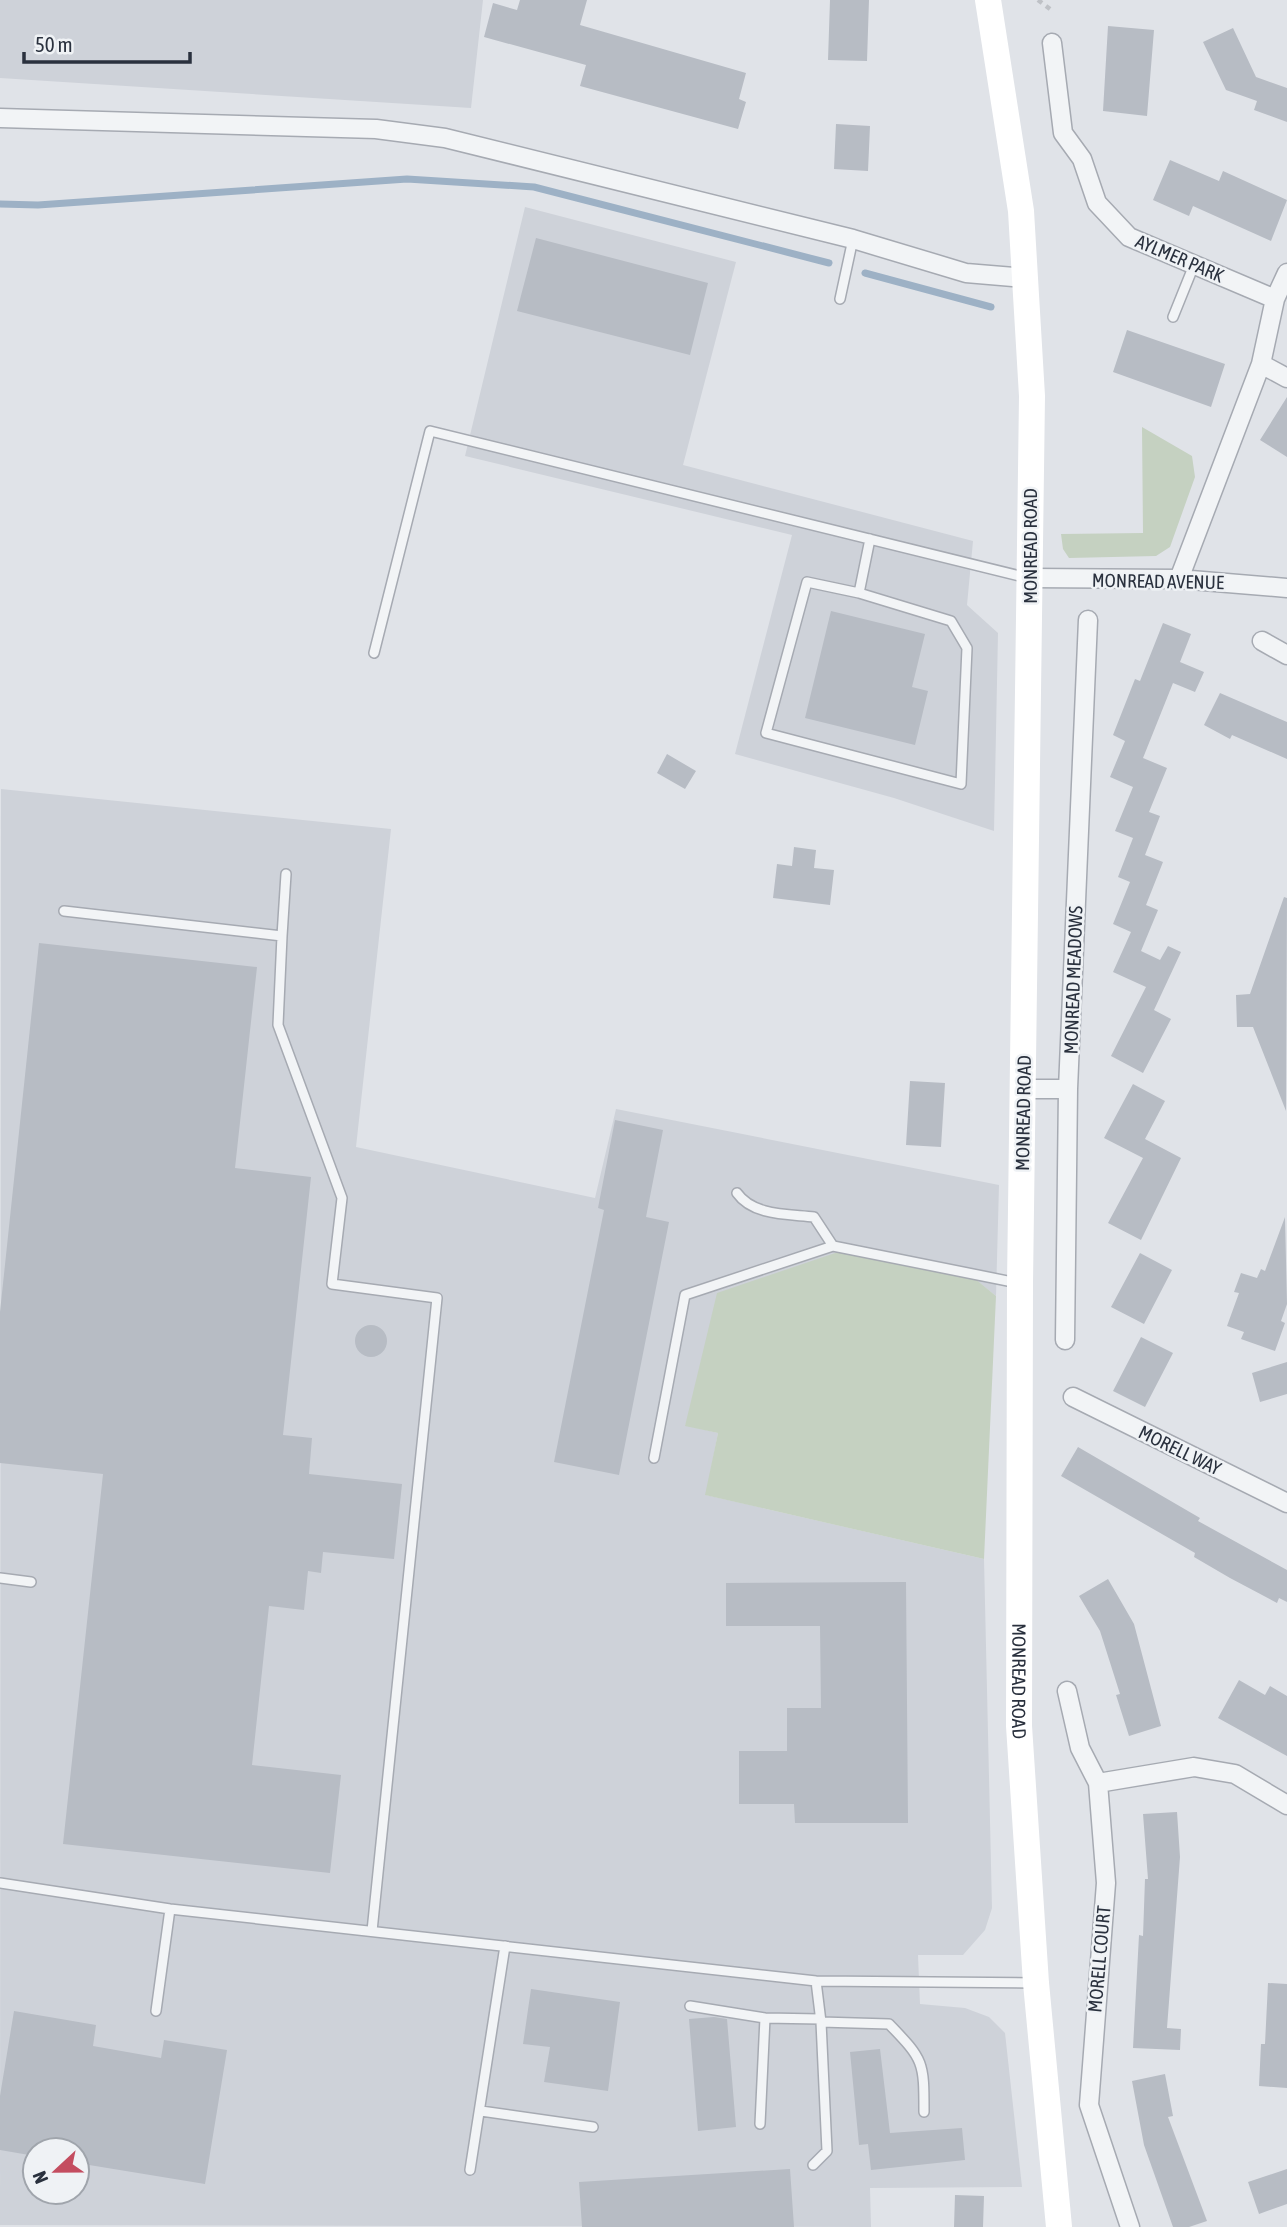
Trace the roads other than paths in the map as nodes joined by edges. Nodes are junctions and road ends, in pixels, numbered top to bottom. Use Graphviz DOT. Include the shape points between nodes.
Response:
graph roads {
  1 [pos="988,0"];
  2 [pos="1052,43"];
  3 [pos="0,118"];
  4 [pos="853,239"];
  5 [pos="1194,265"];
  6 [pos="1287,273"];
  7 [pos="1025,278"];
  8 [pos="840,299"];
  9 [pos="1275,299"];
  10 [pos="1174,317"];
  11 [pos="1261,364"];
  12 [pos="1287,378"];
  13 [pos="870,539"];
  14 [pos="1030,578"];
  15 [pos="1178,579"];
  16 [pos="1287,588"];
  17 [pos="859,593"];
  18 [pos="1088,620"];
  19 [pos="1262,641"];
  20 [pos="374,653"];
  21 [pos="1287,655"];
  22 [pos="285,874"];
  23 [pos="64,912"];
  24 [pos="282,936"];
  25 [pos="1023,1088"];
  26 [pos="1068,1089"];
  27 [pos="737,1193"];
  28 [pos="833,1246"];
  29 [pos="1020,1283"];
  30 [pos="1065,1340"];
  31 [pos="1073,1397"];
  32 [pos="654,1458"];
  33 [pos="1287,1503"];
  34 [pos="0,1578"];
  35 [pos="31,1582"];
  36 [pos="1067,1691"];
  37 [pos="1098,1783"];
  38 [pos="1287,1805"];
  39 [pos="0,1883"];
  40 [pos="170,1909"];
  41 [pos="372,1931"];
  42 [pos="505,1946"];
  43 [pos="816,1980"];
  44 [pos="1036,1983"];
  45 [pos="690,2006"];
  46 [pos="156,2011"];
  47 [pos="765,2018"];
  48 [pos="820,2020"];
  49 [pos="481,2111"];
  50 [pos="924,2112"];
  51 [pos="760,2123"];
  52 [pos="593,2127"];
  53 [pos="813,2165"];
  54 [pos="470,2170"];
  55 [pos="1059,2227"];
  56 [pos="1130,2227"];
  1 -- 7 [label="street, MONREAD ROAD" via="1021,211"];
  2 -- 5 [label="street, AYLMER PARK" via="1063,133 1082,159 1097,203 1129,237"];
  3 -- 4 [label="street" via="376,129 445,138"];
  4 -- 7 [label="street" via="966,273"];
  4 -- 8 [label="lane"];
  5 -- 9 [label="street, AYLMER PARK"];
  5 -- 10 [label="lane"];
  6 -- 9 [label="street"];
  7 -- 14 [label="street, MONREAD ROAD" via="1032,396"];
  9 -- 11 [label="street"];
  11 -- 12 [label="street"];
  11 -- 15 [label="street"];
  13 -- 14 [label="lane"];
  13 -- 17 [label="lane"];
  13 -- 20 [label="lane" via="430,431"];
  14 -- 15 [label="street, MONREAD AVENUE"];
  14 -- 25 [label="street, MONREAD ROAD"];
  15 -- 16 [label="street, MONREAD AVENUE"];
  17 -- 17 [label="lane" via="951,621 967,648 961,784 766,733 807,582"];
  18 -- 26 [label="street, MONREAD MEADOWS"];
  19 -- 21 [label="street"];
  22 -- 24 [label="lane"];
  23 -- 24 [label="lane"];
  24 -- 41 [label="lane" via="278,1025 342,1198 332,1284 437,1298"];
  25 -- 26 [label="street"];
  25 -- 29 [label="street, MONREAD ROAD"];
  26 -- 30 [label="street, MONREAD MEADOWS"];
  27 -- 28 [label="lane" via="744,1204 814,1217"];
  28 -- 29 [label="lane"];
  28 -- 32 [label="lane" via="685,1295"];
  29 -- 44 [label="street, MONREAD ROAD" via="1019,1726"];
  31 -- 33 [label="street, MORELL WAY"];
  34 -- 35 [label="lane"];
  36 -- 37 [label="street, MORELL COURT" via="1080,1748"];
  37 -- 38 [label="street" via="1194,1767 1236,1774"];
  37 -- 56 [label="street, MORELL COURT" via="1106,1883 1089,2105"];
  39 -- 40 [label="lane"];
  40 -- 41 [label="lane"];
  40 -- 46 [label="lane"];
  41 -- 42 [label="lane"];
  42 -- 43 [label="lane"];
  42 -- 49 [label="lane"];
  43 -- 44 [label="lane"];
  43 -- 48 [label="lane"];
  44 -- 55 [label="street, MONREAD ROAD"];
  45 -- 47 [label="lane"];
  47 -- 48 [label="lane"];
  47 -- 51 [label="lane"];
  48 -- 50 [label="lane" via="889,2024 917,2053 925,2070"];
  48 -- 53 [label="lane" via="827,2151"];
  49 -- 52 [label="lane"];
  49 -- 54 [label="lane"];
}
